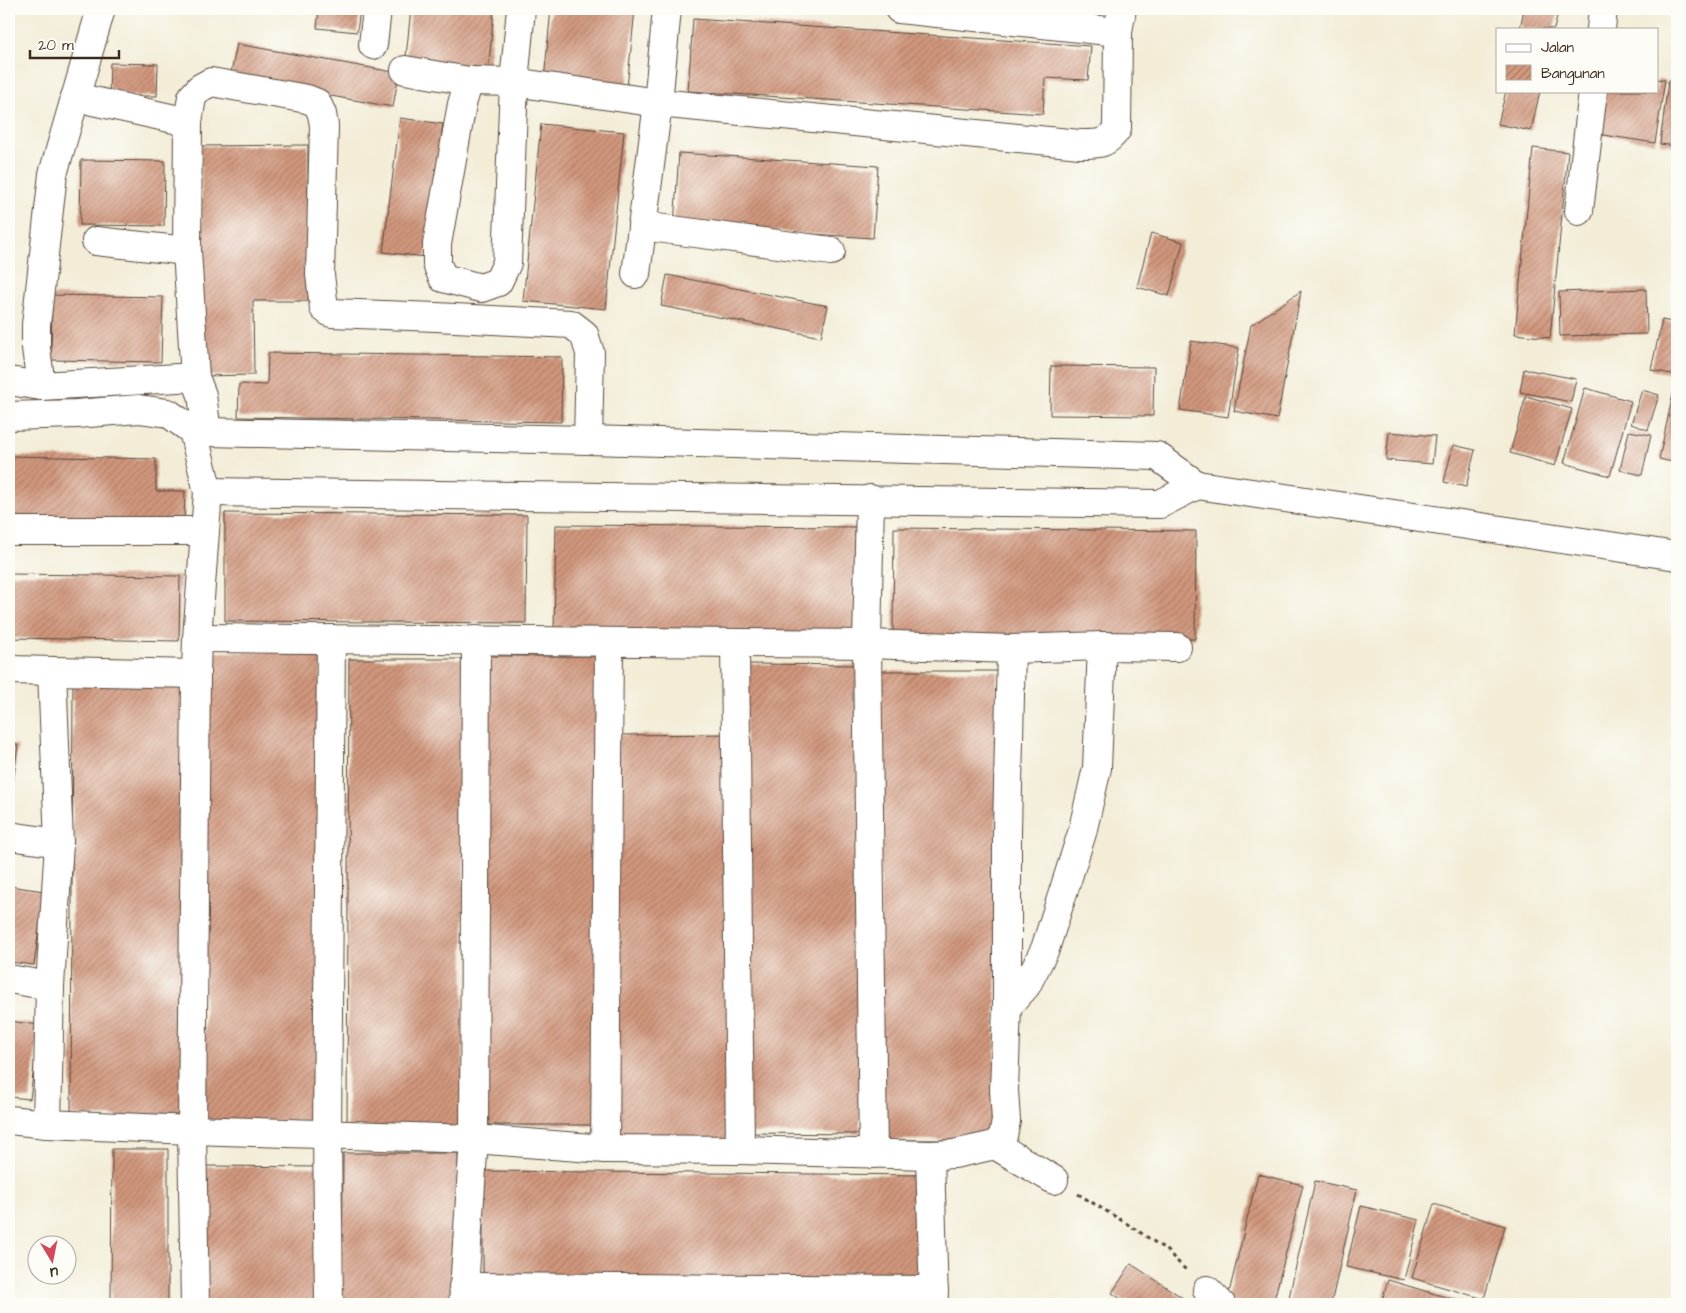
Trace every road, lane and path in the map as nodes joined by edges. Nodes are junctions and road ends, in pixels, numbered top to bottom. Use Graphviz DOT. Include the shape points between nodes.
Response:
graph roads {
  1 [pos="101,9"];
  2 [pos="377,9"];
  3 [pos="521,9"];
  4 [pos="667,9"];
  5 [pos="899,9"];
  6 [pos="1603,9"];
  7 [pos="1120,21"];
  8 [pos="1601,28"];
  9 [pos="373,45"];
  10 [pos="405,70"];
  11 [pos="468,81"];
  12 [pos="514,82"];
  13 [pos="1593,92"];
  14 [pos="75,97"];
  15 [pos="658,103"];
  16 [pos="188,122"];
  17 [pos="1579,211"];
  18 [pos="642,226"];
  19 [pos="96,241"];
  20 [pos="187,251"];
  21 [pos="831,251"];
  22 [pos="636,274"];
  23 [pos="195,377"];
  24 [pos="9,381"];
  25 [pos="41,386"];
  26 [pos="9,416"];
  27 [pos="200,432"];
  28 [pos="588,440"];
  29 [pos="1197,485"];
  30 [pos="208,492"];
  31 [pos="870,499"];
  32 [pos="9,531"];
  33 [pos="205,531"];
  34 [pos="1677,556"];
  35 [pos="197,638"];
  36 [pos="331,639"];
  37 [pos="476,640"];
  38 [pos="609,642"];
  39 [pos="735,642"];
  40 [pos="867,644"];
  41 [pos="1102,646"];
  42 [pos="1177,647"];
  43 [pos="1011,649"];
  44 [pos="9,670"];
  45 [pos="52,671"];
  46 [pos="196,674"];
  47 [pos="9,836"];
  48 [pos="58,843"];
  49 [pos="9,979"];
  50 [pos="50,986"];
  51 [pos="1007,1007"];
  52 [pos="9,1120"];
  53 [pos="47,1124"];
  54 [pos="192,1130"];
  55 [pos="327,1134"];
  56 [pos="474,1139"];
  57 [pos="995,1145"];
  58 [pos="606,1149"];
  59 [pos="740,1150"];
  60 [pos="873,1154"];
  61 [pos="930,1155"];
  62 [pos="1054,1180"];
  63 [pos="463,1296"];
  64 [pos="934,1297"];
  65 [pos="1214,1297"];
  66 [pos="195,1304"];
  67 [pos="329,1304"];
  1 -- 14 [label="street"];
  2 -- 9 [label="street"];
  3 -- 12 [label="street"];
  4 -- 15 [label="street"];
  5 -- 7 [label="street"];
  6 -- 8 [label="street"];
  7 -- 15 [label="street" via="1117,129 1110,139 1097,144"];
  10 -- 11 [label="street"];
  11 -- 12 [label="street"];
  11 -- 12 [label="street" via="436,244 437,264 443,278 481,288 498,282 507,263"];
  12 -- 15 [label="street"];
  13 -- 17 [label="street"];
  14 -- 16 [label="street"];
  14 -- 25 [label="street" via="53,174 36,325"];
  15 -- 18 [label="street"];
  16 -- 20 [label="street"];
  16 -- 28 [label="street" via="192,97 211,82 318,103 324,126 320,275 324,308 331,313 571,324 584,334 590,353"];
  18 -- 21 [label="street"];
  18 -- 22 [label="street"];
  19 -- 20 [label="street"];
  20 -- 23 [label="street"];
  23 -- 25 [label="street"];
  23 -- 27 [label="street" via="202,394"];
  24 -- 25 [label="street"];
  26 -- 27 [label="street" via="139,409 168,414"];
  27 -- 28 [label="street"];
  27 -- 30 [label="street"];
  28 -- 29 [label="street" via="1157,456"];
  29 -- 31 [label="street" via="1160,504"];
  29 -- 34 [label="street"];
  30 -- 31 [label="street"];
  30 -- 33 [label="street"];
  31 -- 40 [label="street"];
  32 -- 33 [label="street"];
  33 -- 35 [label="street"];
  35 -- 36 [label="street"];
  35 -- 46 [label="street"];
  36 -- 37 [label="street"];
  36 -- 55 [label="street"];
  37 -- 38 [label="street"];
  37 -- 56 [label="street"];
  38 -- 39 [label="street"];
  38 -- 58 [label="street"];
  39 -- 40 [label="street"];
  39 -- 59 [label="street"];
  40 -- 43 [label="street"];
  40 -- 60 [label="street"];
  41 -- 42 [label="street"];
  41 -- 43 [label="street"];
  41 -- 51 [label="street" via="1097,768 1082,833 1045,949 1026,986"];
  43 -- 51 [label="street"];
  44 -- 45 [label="street"];
  45 -- 46 [label="street"];
  45 -- 48 [label="street"];
  46 -- 54 [label="street"];
  47 -- 48 [label="street"];
  48 -- 50 [label="street"];
  49 -- 50 [label="street"];
  50 -- 53 [label="street"];
  51 -- 57 [label="street" via="1006,1121 1003,1136"];
  52 -- 53 [label="street"];
  53 -- 54 [label="street"];
  54 -- 55 [label="street"];
  54 -- 66 [label="street"];
  55 -- 56 [label="street"];
  55 -- 67 [label="street"];
  56 -- 58 [label="street"];
  56 -- 63 [label="street"];
  57 -- 61 [label="street" via="954,1154"];
  57 -- 62 [label="street"];
  58 -- 59 [label="street"];
  59 -- 60 [label="street"];
  60 -- 61 [label="street"];
  61 -- 64 [label="street"];
  62 -- 65 [label="path" via="1165,1249"];
  63 -- 64 [label="street"];
}
